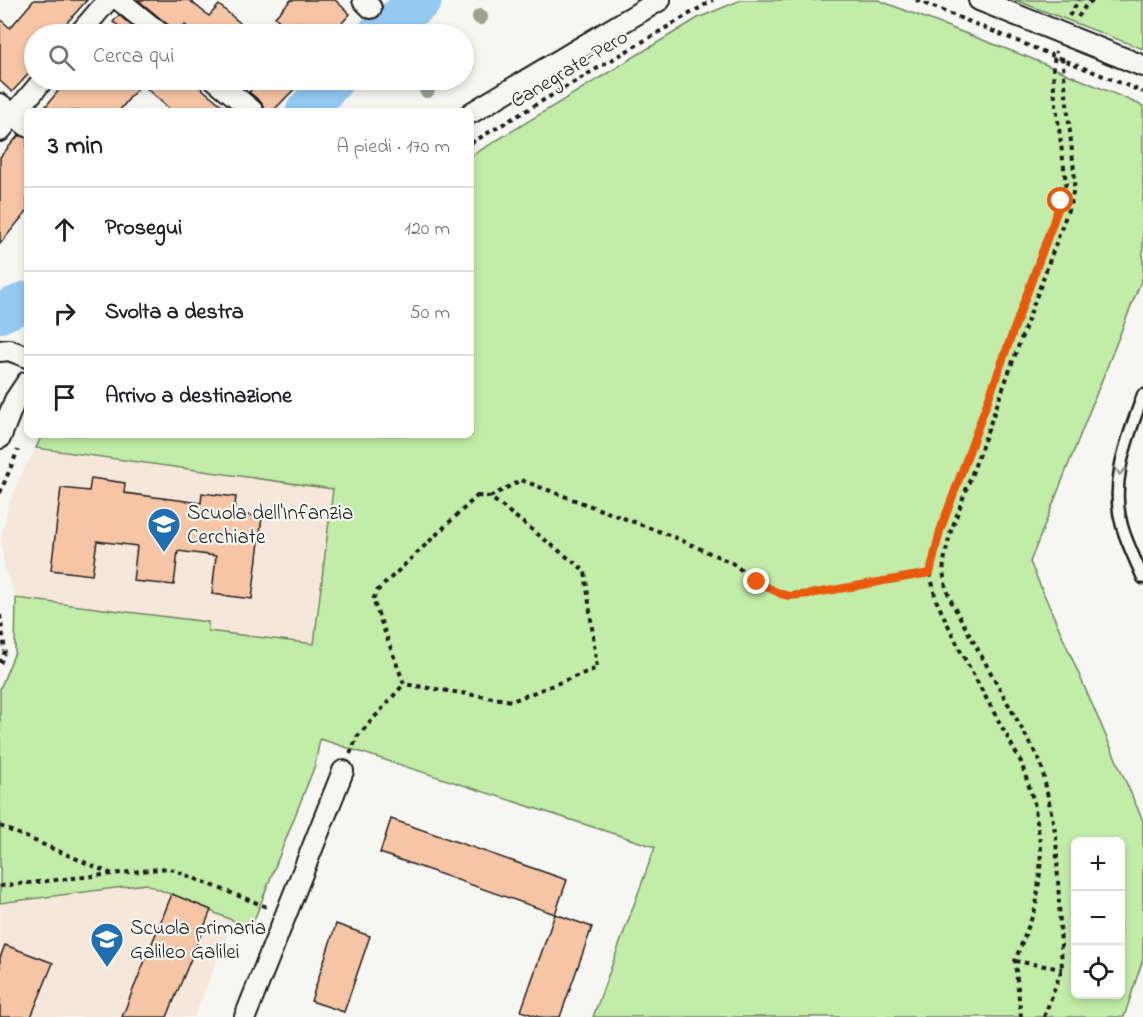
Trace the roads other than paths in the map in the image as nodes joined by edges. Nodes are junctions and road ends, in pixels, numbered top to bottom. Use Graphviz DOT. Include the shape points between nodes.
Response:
graph roads {
  1 [pos="108,0"];
  2 [pos="119,0"];
  3 [pos="660,0"];
  4 [pos="979,0"];
  5 [pos="88,24"];
  6 [pos="149,24"];
  7 [pos="1143,66"];
  8 [pos="35,90"];
  9 [pos="228,90"];
  10 [pos="250,108"];
  11 [pos="474,111"];
  12 [pos="14,115"];
  13 [pos="0,131"];
  14 [pos="0,351"];
  15 [pos="24,356"];
  16 [pos="24,386"];
  17 [pos="1143,395"];
  18 [pos="0,438"];
  19 [pos="1143,578"];
  20 [pos="343,771"];
  21 [pos="245,1017"];
  1 -- 5 [label="street"];
  2 -- 6 [label="street"];
  3 -- 11 [label="street"];
  4 -- 7 [label="street"];
  8 -- 12 [label="street"];
  9 -- 10 [label="street"];
  12 -- 13 [label="street"];
  14 -- 15 [label="street"];
  16 -- 18 [label="street"];
  17 -- 19 [label="lane, one-way" via="1121,458 1118,484 1122,527"];
  20 -- 21 [label="street"];
}
